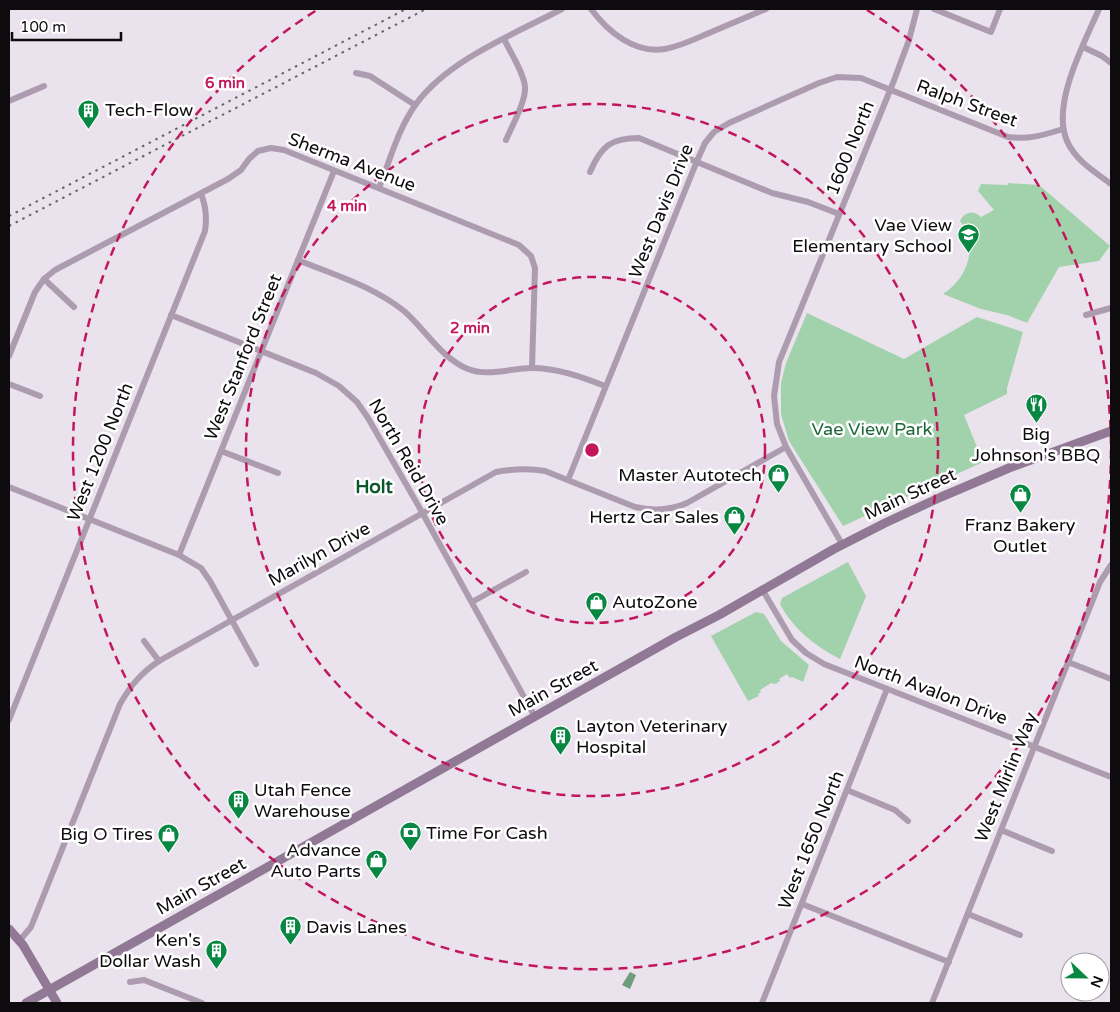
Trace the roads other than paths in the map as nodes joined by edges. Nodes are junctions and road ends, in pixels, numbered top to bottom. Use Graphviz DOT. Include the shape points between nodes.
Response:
graph roads {
  1 [pos="562,9"];
  2 [pos="592,9"];
  3 [pos="766,9"];
  4 [pos="917,9"];
  5 [pos="934,9"];
  6 [pos="1000,9"];
  7 [pos="1099,9"];
  8 [pos="504,39"];
  9 [pos="1083,47"];
  10 [pos="1111,63"];
  11 [pos="356,73"];
  12 [pos="44,86"];
  13 [pos="890,90"];
  14 [pos="9,100"];
  15 [pos="415,105"];
  16 [pos="1063,129"];
  17 [pos="506,140"];
  18 [pos="697,161"];
  19 [pos="334,171"];
  20 [pos="590,172"];
  21 [pos="1111,184"];
  22 [pos="379,188"];
  23 [pos="201,194"];
  24 [pos="839,214"];
  25 [pos="298,260"];
  26 [pos="44,279"];
  27 [pos="74,307"];
  28 [pos="1111,308"];
  29 [pos="171,315"];
  30 [pos="1086,315"];
  31 [pos="262,352"];
  32 [pos="9,356"];
  33 [pos="532,368"];
  34 [pos="9,384"];
  35 [pos="605,386"];
  36 [pos="40,396"];
  37 [pos="1111,433"];
  38 [pos="786,447"];
  39 [pos="221,451"];
  40 [pos="278,473"];
  41 [pos="568,480"];
  42 [pos="9,486"];
  43 [pos="422,513"];
  44 [pos="89,519"];
  45 [pos="842,544"];
  46 [pos="178,555"];
  47 [pos="1111,565"];
  48 [pos="526,572"];
  49 [pos="762,589"];
  50 [pos="472,602"];
  51 [pos="233,620"];
  52 [pos="144,641"];
  53 [pos="159,660"];
  54 [pos="1068,662"];
  55 [pos="256,664"];
  56 [pos="1111,679"];
  57 [pos="888,688"];
  58 [pos="536,717"];
  59 [pos="9,720"];
  60 [pos="1035,746"];
  61 [pos="1111,777"];
  62 [pos="848,790"];
  63 [pos="908,821"];
  64 [pos="1001,830"];
  65 [pos="1052,851"];
  66 [pos="802,904"];
  67 [pos="968,914"];
  68 [pos="9,929"];
  69 [pos="1020,934"];
  70 [pos="20,940"];
  71 [pos="949,962"];
  72 [pos="130,982"];
  73 [pos="50,990"];
  74 [pos="26,1003"];
  75 [pos="57,1003"];
  76 [pos="202,1003"];
  77 [pos="762,1003"];
  78 [pos="932,1003"];
  1 -- 8 [label="street"];
  2 -- 3 [label="street" via="614,34 645,48 664,49 680,46"];
  4 -- 13 [label="street, 1600 North"];
  5 -- 6 [label="street" via="991,32"];
  7 -- 9 [label="street"];
  8 -- 15 [label="street" via="447,72"];
  8 -- 17 [label="street" via="525,87"];
  9 -- 10 [label="street"];
  9 -- 16 [label="street" via="1066,90"];
  11 -- 15 [label="street" via="370,76"];
  12 -- 14 [label="street"];
  13 -- 16 [label="street, Ralph Street" via="1008,137 1036,137"];
  13 -- 18 [label="street, West Davis Drive" via="850,76 819,83 714,132 705,142"];
  13 -- 24 [label="street, 1600 North"];
  15 -- 22 [label="street" via="402,128"];
  16 -- 21 [label="street" via="1076,155"];
  18 -- 20 [label="street" via="640,138 623,138 608,144 596,156"];
  18 -- 24 [label="street" via="772,193"];
  18 -- 35 [label="street, West Davis Drive"];
  19 -- 22 [label="street, Sherma Avenue"];
  19 -- 23 [label="street, Sherma Avenue" via="284,150 271,148 258,151 241,170"];
  19 -- 25 [label="street, West Stanford Street"];
  22 -- 33 [label="street, Sherma Avenue" via="519,245 531,256 535,268"];
  23 -- 26 [label="street, Sherma Avenue"];
  23 -- 29 [label="street, West 1200 North" via="207,218 205,231"];
  24 -- 38 [label="street, 1600 North" via="779,362 774,411"];
  25 -- 31 [label="street, West Stanford Street"];
  25 -- 33 [label="street" via="387,298 410,316 457,364 485,372"];
  26 -- 27 [label="street"];
  26 -- 32 [label="street" via="35,292"];
  28 -- 30 [label="street"];
  29 -- 31 [label="street, North Reid Drive"];
  29 -- 44 [label="street, West 1200 North"];
  31 -- 39 [label="street, West Stanford Street"];
  31 -- 43 [label="street, North Reid Drive" via="316,373 339,386 357,402"];
  33 -- 35 [label="street" via="572,374"];
  34 -- 36 [label="street"];
  35 -- 41 [label="street, West Davis Drive"];
  37 -- 45 [label="main road, Main Street" via="1050,452 941,496"];
  38 -- 41 [label="street, Marilyn Drive" via="687,503 669,509 634,507"];
  38 -- 45 [label="street, 1600 North"];
  39 -- 40 [label="street"];
  39 -- 46 [label="street, West Stanford Street"];
  41 -- 43 [label="street, Marilyn Drive" via="530,469 496,472"];
  42 -- 44 [label="street"];
  43 -- 50 [label="street, North Reid Drive"];
  43 -- 51 [label="street, Marilyn Drive"];
  44 -- 46 [label="street"];
  44 -- 59 [label="street, West 1200 North"];
  45 -- 49 [label="main road, Main Street"];
  46 -- 51 [label="street" via="201,568"];
  47 -- 54 [label="street, West Mirlin Way" via="1100,582"];
  48 -- 50 [label="street"];
  49 -- 57 [label="street, North Avalon Drive" via="792,640 806,653 824,664"];
  49 -- 58 [label="main road, Main Street"];
  50 -- 58 [label="street, North Reid Drive"];
  51 -- 53 [label="street, Marilyn Drive"];
  51 -- 55 [label="street"];
  52 -- 53 [label="street"];
  53 -- 70 [label="street, Marilyn Drive" via="130,686 120,704 31,927"];
  54 -- 56 [label="street"];
  54 -- 60 [label="street, West Mirlin Way"];
  57 -- 60 [label="street, North Avalon Drive"];
  57 -- 62 [label="street, West 1650 North"];
  58 -- 73 [label="main road, Main Street"];
  60 -- 61 [label="street, North Avalon Drive"];
  60 -- 64 [label="street, West Mirlin Way"];
  62 -- 63 [label="street" via="895,810"];
  62 -- 66 [label="street, West 1650 North"];
  64 -- 65 [label="street"];
  64 -- 67 [label="street, West Mirlin Way"];
  66 -- 71 [label="street"];
  66 -- 77 [label="street, West 1650 North"];
  67 -- 69 [label="street"];
  67 -- 71 [label="street, West Mirlin Way"];
  68 -- 70 [label="main road"];
  70 -- 73 [label="main road"];
  71 -- 78 [label="street, West Mirlin Way"];
  72 -- 76 [label="street" via="144,980"];
  73 -- 74 [label="main road, Main Street"];
  73 -- 75 [label="main road"];
}
